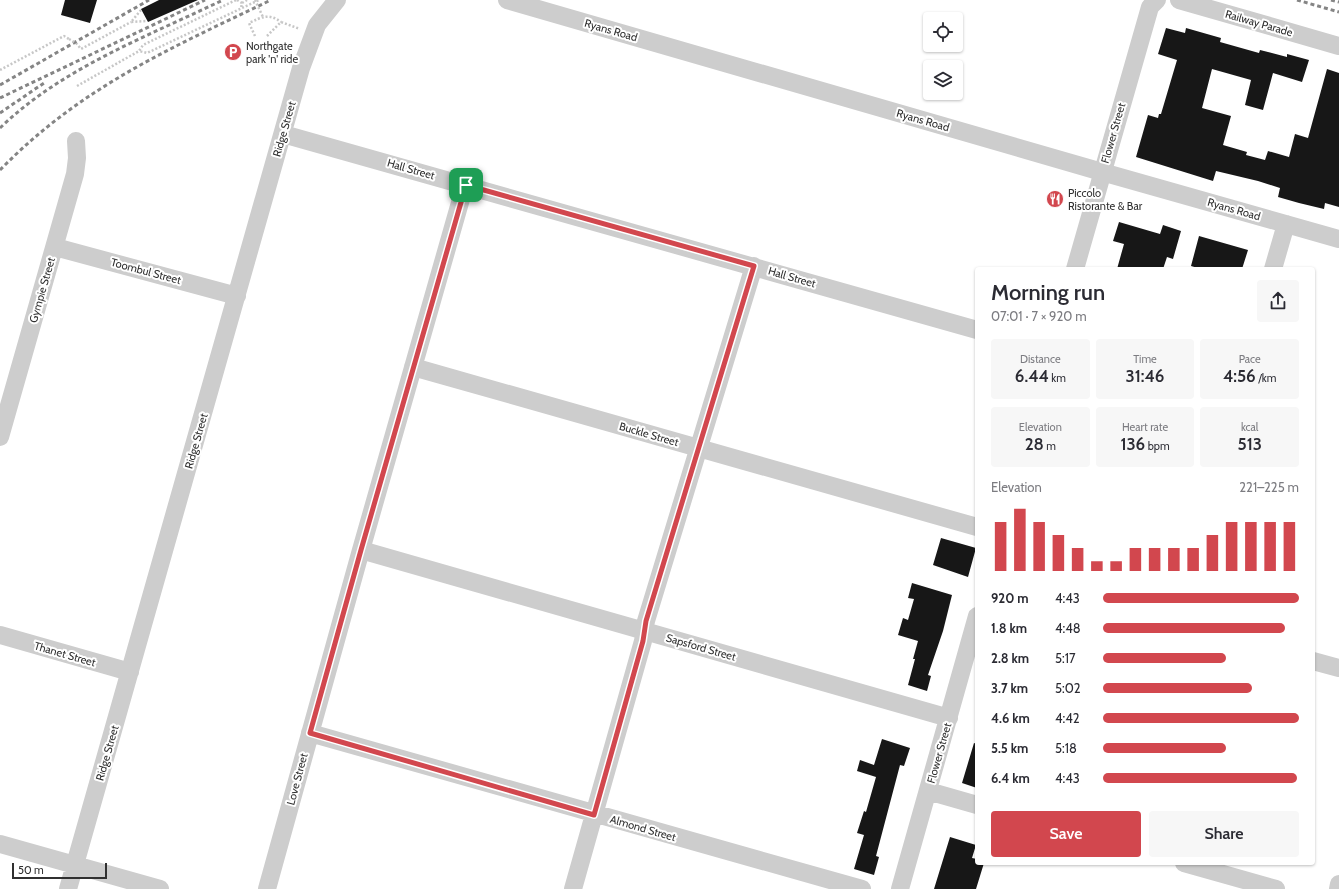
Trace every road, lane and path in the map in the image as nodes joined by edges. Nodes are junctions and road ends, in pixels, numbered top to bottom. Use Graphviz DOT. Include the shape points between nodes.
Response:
graph roads {
  1 [pos="236,0"];
  2 [pos="247,0"];
  3 [pos="255,0"];
  4 [pos="259,0"];
  5 [pos="337,0"];
  6 [pos="507,0"];
  7 [pos="1157,0"];
  8 [pos="1179,0"];
  9 [pos="242,2"];
  10 [pos="241,8"];
  11 [pos="142,10"];
  12 [pos="264,16"];
  13 [pos="147,21"];
  14 [pos="131,22"];
  15 [pos="281,22"];
  16 [pos="300,29"];
  17 [pos="255,36"];
  18 [pos="267,36"];
  19 [pos="1339,46"];
  20 [pos="139,51"];
  21 [pos="0,70"];
  22 [pos="77,86"];
  23 [pos="283,134"];
  24 [pos="76,141"];
  25 [pos="1102,172"];
  26 [pos="466,185"];
  27 [pos="1286,224"];
  28 [pos="1339,239"];
  29 [pos="55,247"];
  30 [pos="754,266"];
  31 [pos="1076,267"];
  32 [pos="1274,267"];
  33 [pos="237,296"];
  34 [pos="975,329"];
  35 [pos="413,367"];
  36 [pos="0,437"];
  37 [pos="699,449"];
  38 [pos="975,526"];
  39 [pos="361,550"];
  40 [pos="975,623"];
  41 [pos="644,632"];
  42 [pos="0,635"];
  43 [pos="1315,662"];
  44 [pos="1339,668"];
  45 [pos="130,672"];
  46 [pos="949,718"];
  47 [pos="310,733"];
  48 [pos="928,791"];
  49 [pos="975,804"];
  50 [pos="594,815"];
  51 [pos="0,844"];
  52 [pos="75,865"];
  53 [pos="1191,865"];
  54 [pos="1339,884"];
  55 [pos="68,889"];
  56 [pos="160,889"];
  57 [pos="267,889"];
  58 [pos="573,889"];
  59 [pos="862,889"];
  60 [pos="900,889"];
  61 [pos="1276,889"];
  62 [pos="1338,889"];
  1 -- 9 [label="path"];
  1 -- 20 [label="path" via="143,45"];
  2 -- 9 [label="path"];
  3 -- 12 [label="path, bridge"];
  4 -- 10 [label="path"];
  5 -- 23 [label="street, Ridge Street" via="321,17 312,34"];
  6 -- 25 [label="street, Ryans Road"];
  7 -- 25 [label="street, Flower Street" via="1150,7"];
  8 -- 19 [label="street, Railway Parade"];
  9 -- 10 [label="path"];
  10 -- 20 [label="path" via="147,53"];
  11 -- 14 [label="path"];
  12 -- 15 [label="path" via="274,17"];
  12 -- 17 [label="path" via="249,23"];
  13 -- 14 [label="path"];
  14 -- 21 [label="path, bridge" via="81,49 64,36"];
  15 -- 16 [label="path"];
  15 -- 18 [label="path"];
  20 -- 22 [label="path"];
  23 -- 26 [label="street, Hall Street"];
  23 -- 33 [label="street, Ridge Street"];
  24 -- 29 [label="street, Gympie Street" via="75,174"];
  25 -- 27 [label="street, Ryans Road"];
  25 -- 31 [label="street, Flower Street"];
  26 -- 30 [label="street, Hall Street"];
  26 -- 35 [label="street, Love Street"];
  27 -- 28 [label="street, Ryans Road"];
  27 -- 32 [label="street"];
  29 -- 33 [label="street, Toombul Street"];
  29 -- 36 [label="street, Gympie Street"];
  30 -- 34 [label="street, Hall Street"];
  30 -- 37 [label="street"];
  33 -- 45 [label="street, Ridge Street"];
  35 -- 37 [label="street, Buckle Street"];
  35 -- 39 [label="street, Love Street"];
  37 -- 38 [label="street, Buckle Street"];
  37 -- 41 [label="street"];
  39 -- 41 [label="street, Sapsford Street"];
  39 -- 47 [label="street, Love Street"];
  40 -- 46 [label="street, Flower Street"];
  41 -- 46 [label="street, Sapsford Street"];
  41 -- 50 [label="street"];
  42 -- 45 [label="street, Thanet Street"];
  43 -- 44 [label="street"];
  45 -- 52 [label="street, Ridge Street"];
  46 -- 48 [label="street, Flower Street"];
  47 -- 50 [label="street, Almond Street"];
  47 -- 57 [label="street, Love Street"];
  48 -- 49 [label="street"];
  48 -- 60 [label="street, Flower Street"];
  50 -- 58 [label="street"];
  50 -- 59 [label="street, Almond Street"];
  51 -- 52 [label="street"];
  52 -- 55 [label="street, Ridge Street"];
  52 -- 56 [label="street"];
  53 -- 61 [label="street"];
  54 -- 62 [label="street"];
}
